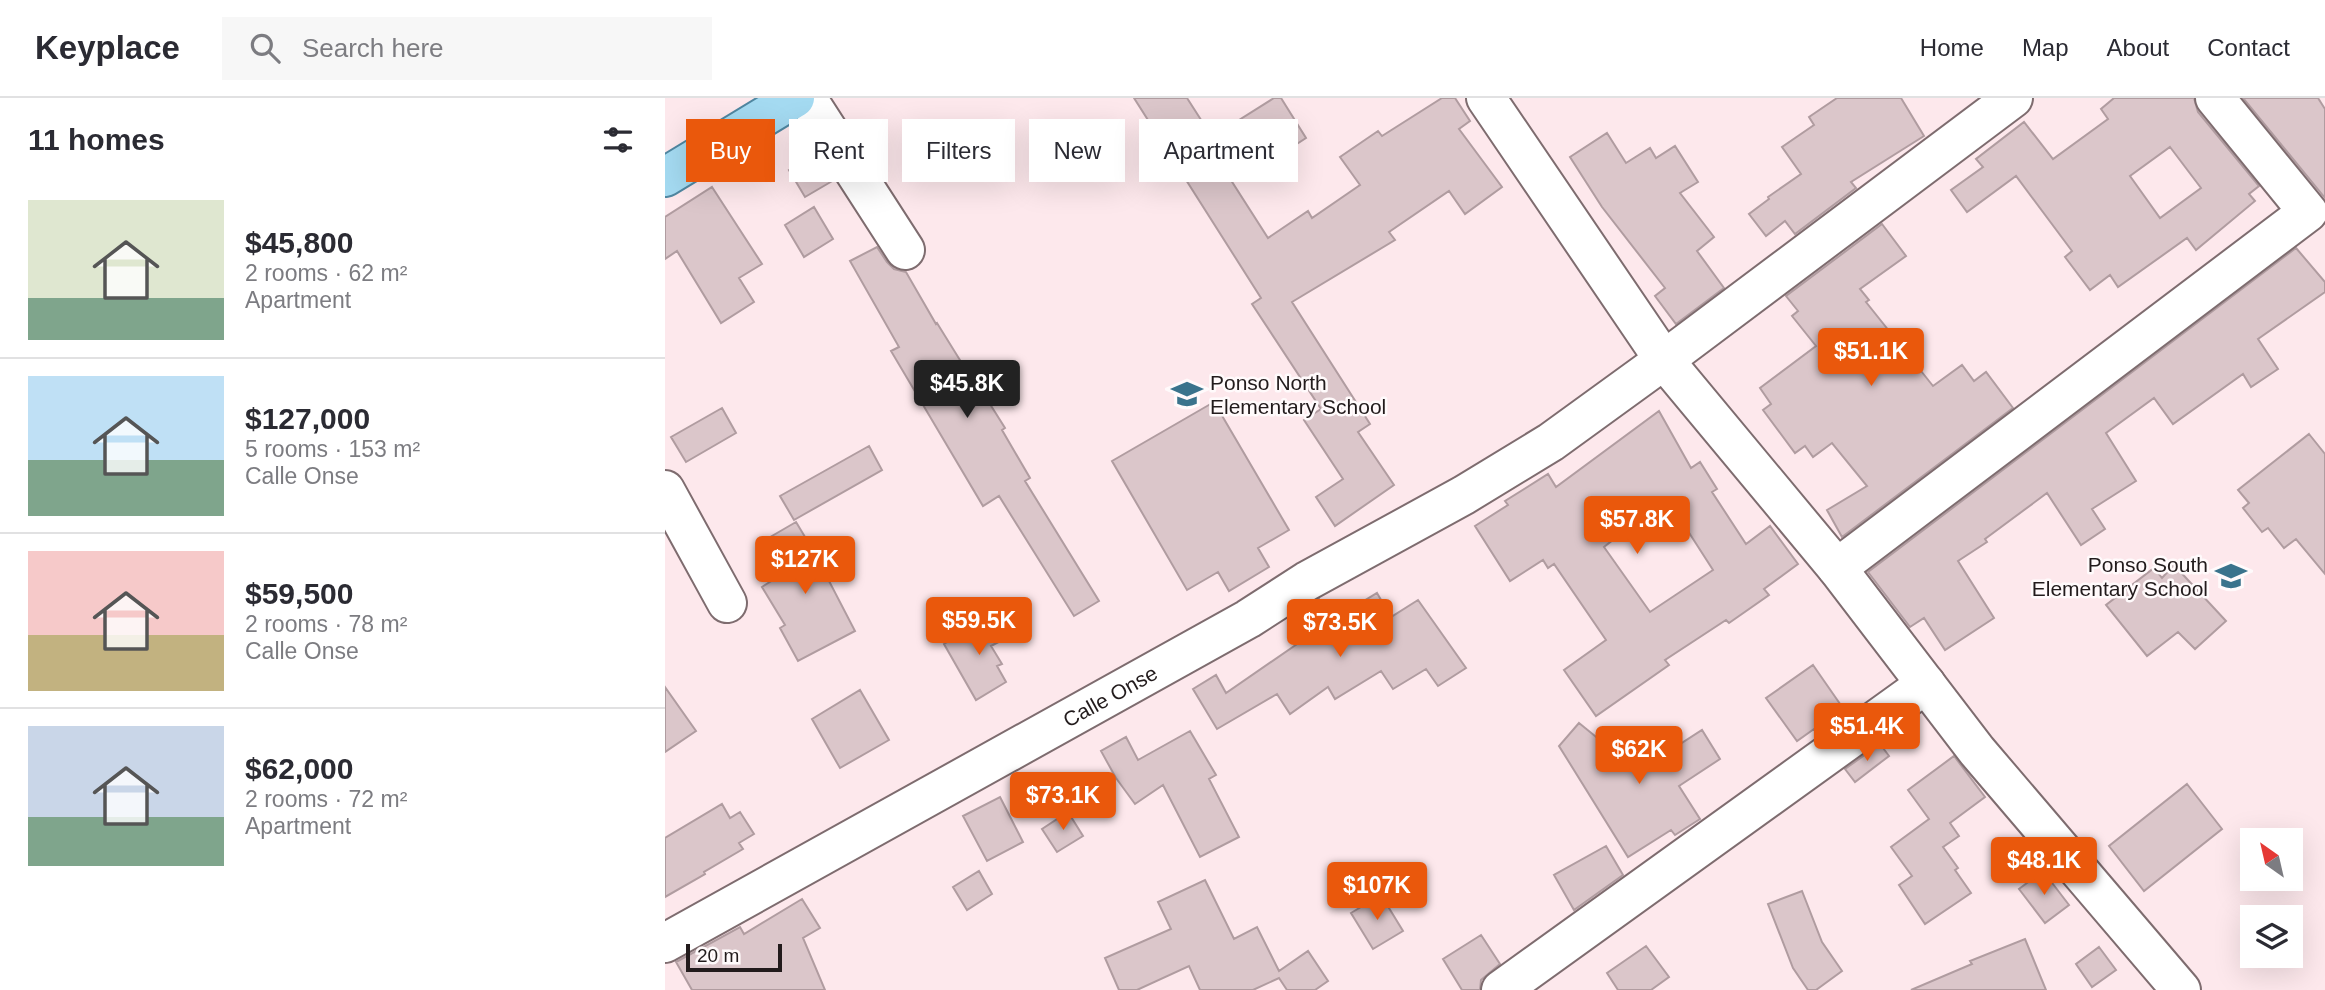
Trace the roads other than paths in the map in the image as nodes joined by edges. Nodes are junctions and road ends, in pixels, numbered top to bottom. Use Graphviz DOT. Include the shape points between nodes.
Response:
graph roads {
  1 [pos="795,98"];
  2 [pos="807,98"];
  3 [pos="1486,98"];
  4 [pos="2014,98"];
  5 [pos="2215,98"];
  6 [pos="665,177"];
  7 [pos="905,250"];
  8 [pos="1664,360"];
  9 [pos="665,490"];
  10 [pos="1837,568"];
  11 [pos="727,603"];
  12 [pos="1926,684"];
  13 [pos="665,943"];
  14 [pos="1501,990"];
  15 [pos="2181,990"];
  1 -- 6 [label="main road"];
  2 -- 7 [label="street"];
  3 -- 8 [label="street"];
  4 -- 8 [label="street, Calle Onse"];
  5 -- 10 [label="street" via="2308,212"];
  8 -- 10 [label="street"];
  8 -- 13 [label="street, Calle Onse" via="1551,442 1464,495"];
  9 -- 11 [label="street"];
  10 -- 12 [label="street"];
  12 -- 14 [label="street"];
  12 -- 15 [label="street" via="1977,751"];
}
